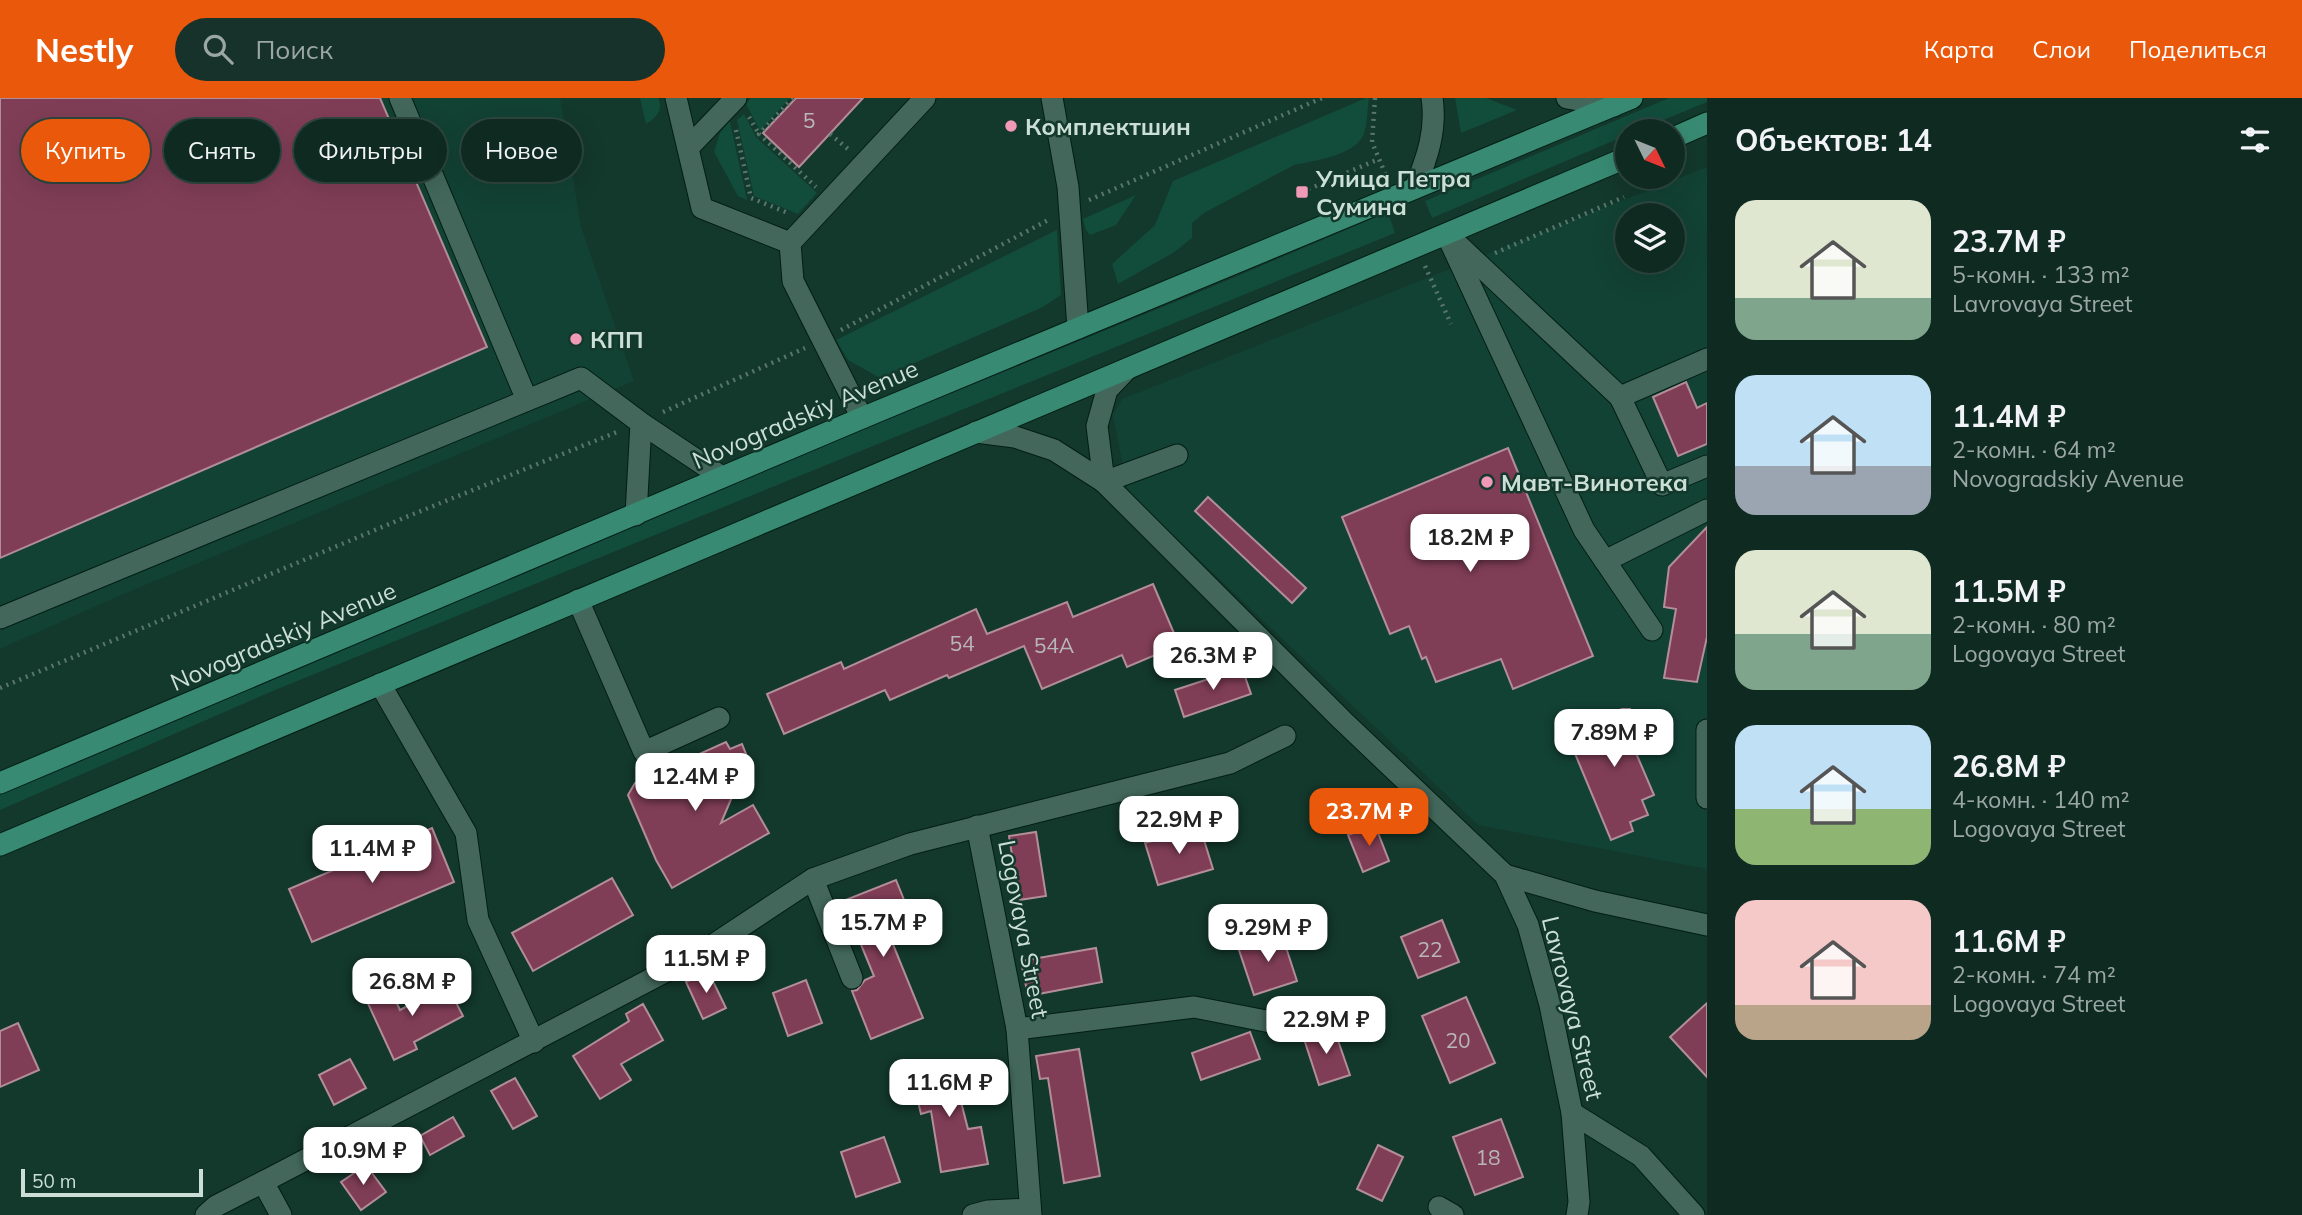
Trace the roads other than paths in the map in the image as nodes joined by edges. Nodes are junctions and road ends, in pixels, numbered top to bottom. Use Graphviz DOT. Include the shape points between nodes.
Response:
graph roads {
  1 [pos="400,98"];
  2 [pos="676,98"];
  3 [pos="925,98"];
  4 [pos="1052,98"];
  5 [pos="1432,98"];
  6 [pos="1567,98"];
  7 [pos="734,101"];
  8 [pos="1623,102"];
  9 [pos="1707,123"];
  10 [pos="1685,133"];
  11 [pos="688,148"];
  12 [pos="1615,163"];
  13 [pos="1415,188"];
  14 [pos="1447,235"];
  15 [pos="790,243"];
  16 [pos="1469,265"];
  17 [pos="1078,328"];
  18 [pos="1707,359"];
  19 [pos="1129,368"];
  20 [pos="1620,397"];
  21 [pos="527,400"];
  22 [pos="862,418"];
  23 [pos="641,423"];
  24 [pos="976,432"];
  25 [pos="1177,455"];
  26 [pos="1707,466"];
  27 [pos="722,477"];
  28 [pos="1104,482"];
  29 [pos="1707,510"];
  30 [pos="636,515"];
  31 [pos="1605,561"];
  32 [pos="578,600"];
  33 [pos="0,618"];
  34 [pos="1652,630"];
  35 [pos="380,684"];
  36 [pos="719,718"];
  37 [pos="1707,730"];
  38 [pos="1284,736"];
  39 [pos="0,783"];
  40 [pos="1707,798"];
  41 [pos="977,826"];
  42 [pos="0,845"];
  43 [pos="1505,875"];
  44 [pos="813,879"];
  45 [pos="1707,925"];
  46 [pos="852,978"];
  47 [pos="1281,1024"];
  48 [pos="1017,1028"];
  49 [pos="534,1042"];
  50 [pos="1572,1113"];
  51 [pos="263,1182"];
  52 [pos="1030,1212"];
  53 [pos="206,1215"];
  54 [pos="281,1215"];
  55 [pos="973,1215"];
  56 [pos="1577,1215"];
  57 [pos="1694,1215"];
  1 -- 21 [label="street"];
  2 -- 11 [label="street"];
  3 -- 15 [label="street"];
  4 -- 17 [label="street" via="1069,209"];
  5 -- 13 [label="street" via="1429,153"];
  6 -- 8 [label="street"];
  7 -- 11 [label="street"];
  8 -- 13 [label="main road, Novogradskiy Avenue"];
  9 -- 10 [label="main road"];
  11 -- 15 [label="street" via="702,208"];
  12 -- 14 [label="main road"];
  13 -- 17 [label="main road, Novogradskiy Avenue"];
  14 -- 16 [label="street"];
  14 -- 19 [label="main road"];
  15 -- 22 [label="street" via="793,281"];
  16 -- 20 [label="street"];
  16 -- 31 [label="street" via="1584,530"];
  17 -- 22 [label="main road, Novogradskiy Avenue"];
  18 -- 20 [label="street"];
  19 -- 24 [label="main road"];
  19 -- 28 [label="street" via="1107,390 1097,426"];
  20 -- 26 [label="street" via="1662,485"];
  21 -- 23 [label="street" via="581,378"];
  21 -- 33 [label="street"];
  22 -- 27 [label="main road, Novogradskiy Avenue"];
  23 -- 27 [label="street"];
  23 -- 30 [label="street"];
  24 -- 28 [label="street, Lavrovaya Street" via="1015,437 1054,450"];
  24 -- 32 [label="main road"];
  25 -- 28 [label="street"];
  27 -- 30 [label="main road, Novogradskiy Avenue"];
  28 -- 43 [label="street, Lavrovaya Street"];
  29 -- 31 [label="street"];
  30 -- 39 [label="main road, Novogradskiy Avenue"];
  31 -- 34 [label="street"];
  32 -- 35 [label="main road"];
  32 -- 36 [label="street" via="644,752"];
  35 -- 42 [label="main road"];
  35 -- 49 [label="street" via="466,833 478,920"];
  37 -- 40 [label="street"];
  38 -- 41 [label="street, Logovaya Street" via="1230,763"];
  41 -- 44 [label="street, Logovaya Street"];
  41 -- 48 [label="street, Logovaya Street"];
  43 -- 45 [label="street" via="1595,901"];
  43 -- 50 [label="street, Lavrovaya Street" via="1528,925"];
  44 -- 46 [label="street"];
  44 -- 49 [label="street, Logovaya Street" via="701,953"];
  47 -- 48 [label="street" via="1194,1007"];
  48 -- 52 [label="street, Logovaya Street"];
  49 -- 51 [label="street, Logovaya Street"];
  50 -- 56 [label="street, Lavrovaya Street"];
  50 -- 57 [label="street" via="1641,1156"];
  51 -- 53 [label="street, Logovaya Street"];
  51 -- 54 [label="street"];
  52 -- 55 [label="street, Logovaya Street"];
}
